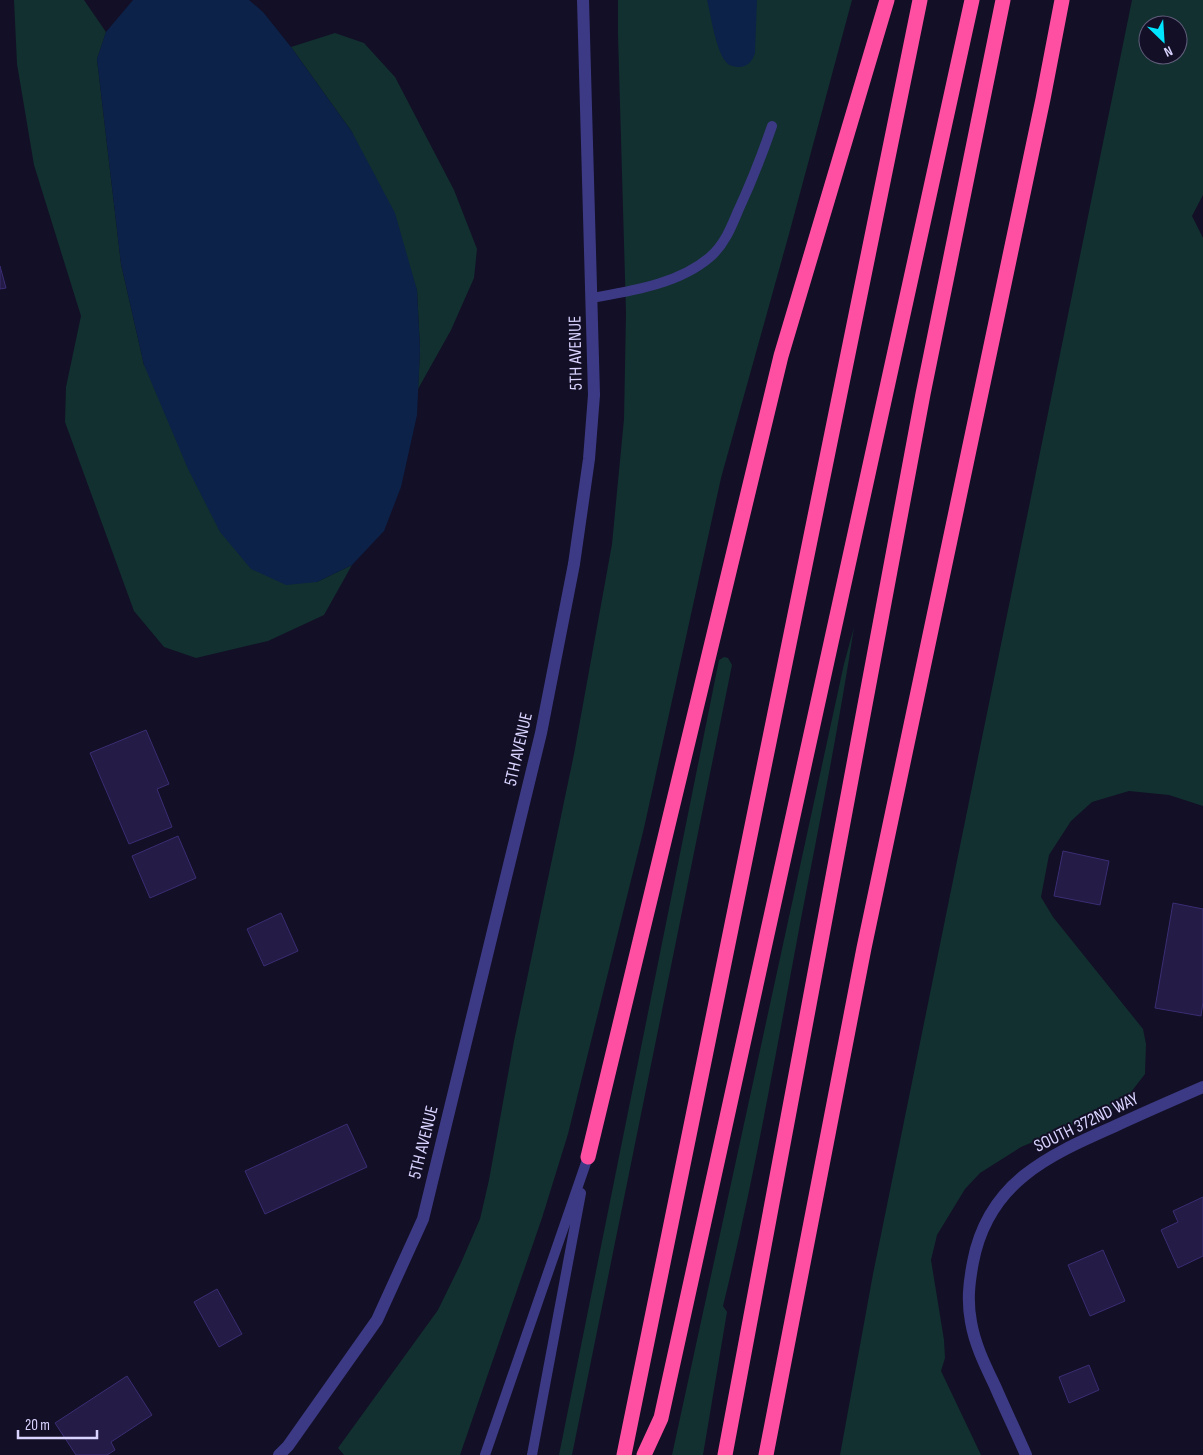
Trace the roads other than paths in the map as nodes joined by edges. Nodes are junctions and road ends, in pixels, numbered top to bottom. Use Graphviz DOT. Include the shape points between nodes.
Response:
graph roads {
  1 [pos="583,0"];
  2 [pos="887,0"];
  3 [pos="920,0"];
  4 [pos="972,0"];
  5 [pos="1003,0"];
  6 [pos="1062,0"];
  7 [pos="772,126"];
  8 [pos="592,298"];
  9 [pos="1203,1087"];
  10 [pos="588,1157"];
  11 [pos="279,1455"];
  12 [pos="485,1455"];
  13 [pos="532,1455"];
  14 [pos="624,1455"];
  15 [pos="644,1455"];
  16 [pos="725,1455"];
  17 [pos="766,1455"];
  18 [pos="1026,1455"];
  1 -- 8 [label="street, 5TH AVENUE"];
  2 -- 10 [label="highway" via="781,356"];
  3 -- 14 [label="highway"];
  4 -- 15 [label="highway" via="661,1418"];
  5 -- 16 [label="highway" via="923,394"];
  6 -- 17 [label="highway" via="864,948"];
  7 -- 8 [label="lane" via="755,176 727,236 711,257 657,284"];
  8 -- 11 [label="street, 5TH AVENUE" via="594,395 589,459 574,564 541,733 423,1219 376,1320"];
  9 -- 18 [label="street, SOUTH 372ND WAY" via="1041,1162 1000,1199 987,1221 976,1244 968,1297 971,1323 978,1350"];
  10 -- 12 [label="lane"];
  10 -- 13 [label="lane"];
}
